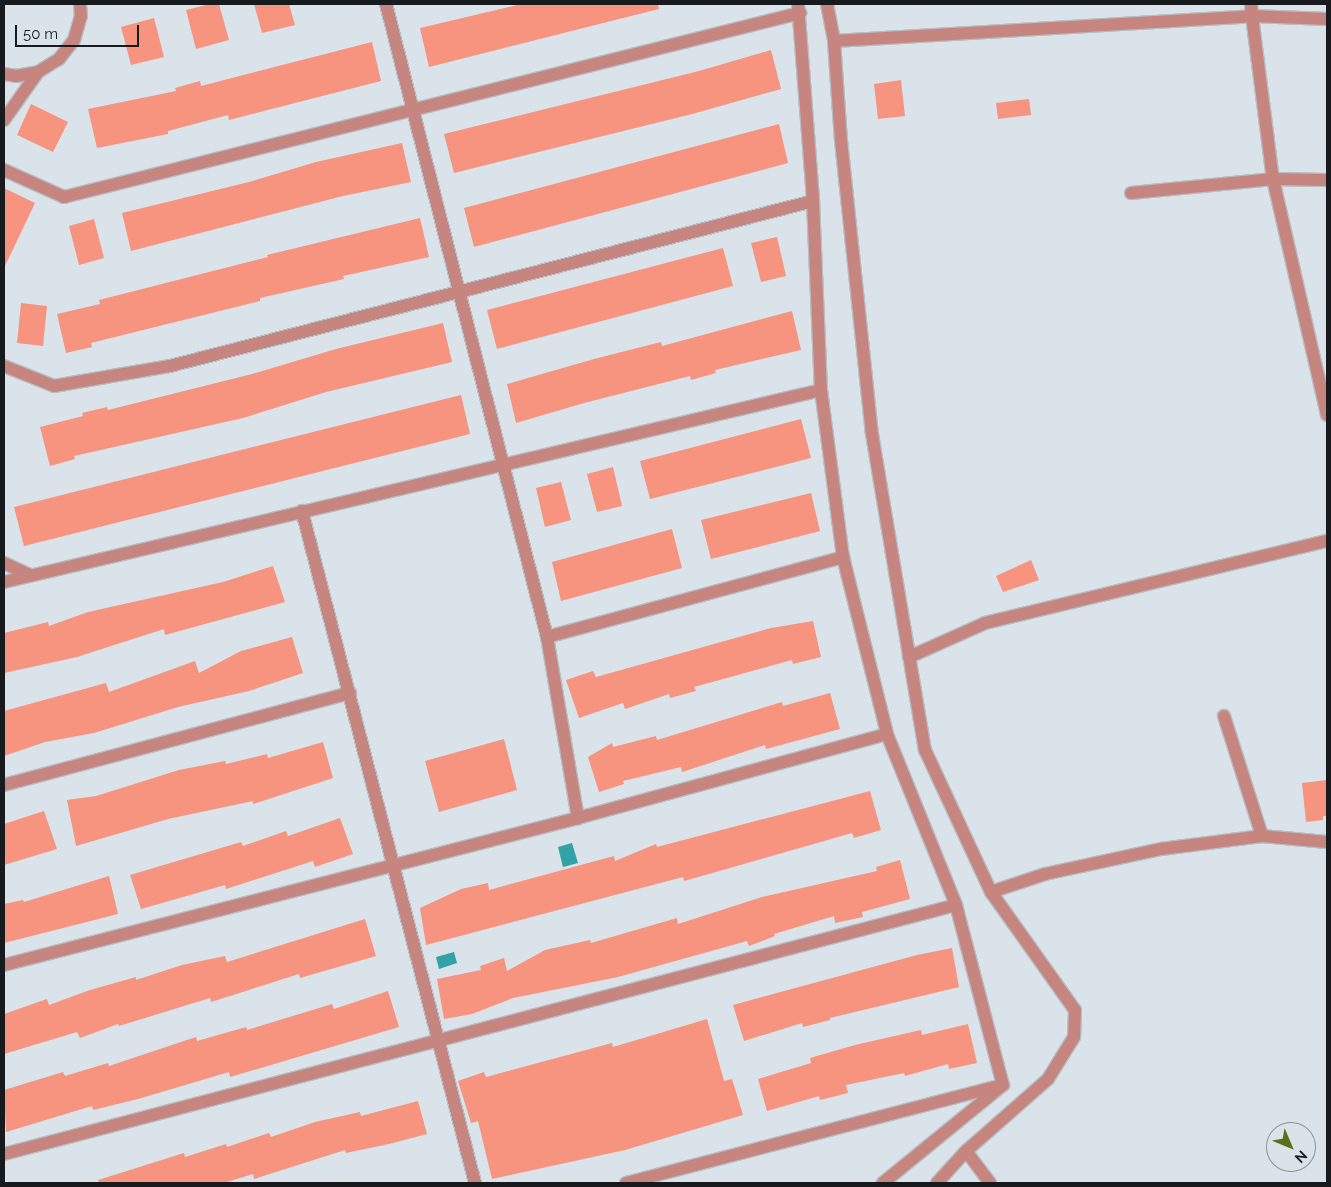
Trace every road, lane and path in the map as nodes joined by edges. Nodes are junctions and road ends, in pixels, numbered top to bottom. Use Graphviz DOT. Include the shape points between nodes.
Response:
graph roads {
  1 [pos="80,4"];
  2 [pos="386,4"];
  3 [pos="827,4"];
  4 [pos="799,9"];
  5 [pos="1252,10"];
  6 [pos="1327,19"];
  7 [pos="834,41"];
  8 [pos="38,72"];
  9 [pos="4,74"];
  10 [pos="413,110"];
  11 [pos="4,120"];
  12 [pos="4,170"];
  13 [pos="1273,179"];
  14 [pos="1327,180"];
  15 [pos="1131,193"];
  16 [pos="813,201"];
  17 [pos="459,292"];
  18 [pos="4,366"];
  19 [pos="821,390"];
  20 [pos="1327,415"];
  21 [pos="503,464"];
  22 [pos="302,511"];
  23 [pos="1327,541"];
  24 [pos="843,557"];
  25 [pos="4,563"];
  26 [pos="30,575"];
  27 [pos="4,582"];
  28 [pos="546,637"];
  29 [pos="909,657"];
  30 [pos="350,692"];
  31 [pos="1224,716"];
  32 [pos="887,734"];
  33 [pos="4,785"];
  34 [pos="578,818"];
  35 [pos="1262,836"];
  36 [pos="1327,842"];
  37 [pos="392,863"];
  38 [pos="991,892"];
  39 [pos="956,905"];
  40 [pos="4,965"];
  41 [pos="438,1041"];
  42 [pos="1003,1085"];
  43 [pos="966,1151"];
  44 [pos="4,1154"];
  45 [pos="474,1183"];
  46 [pos="626,1183"];
  47 [pos="883,1183"];
  48 [pos="937,1183"];
  49 [pos="990,1183"];
  1 -- 8 [label="street" via="81,16 74,40 59,59"];
  2 -- 10 [label="street"];
  3 -- 7 [label="street"];
  4 -- 10 [label="street"];
  4 -- 16 [label="street"];
  5 -- 6 [label="street"];
  5 -- 7 [label="street"];
  5 -- 13 [label="street"];
  7 -- 29 [label="street" via="841,140 872,434"];
  8 -- 9 [label="street" via="16,76"];
  8 -- 11 [label="street"];
  10 -- 12 [label="street" via="64,197"];
  10 -- 17 [label="street"];
  13 -- 14 [label="street"];
  13 -- 15 [label="street"];
  13 -- 20 [label="street"];
  16 -- 17 [label="street"];
  16 -- 19 [label="street"];
  17 -- 18 [label="street" via="170,366 54,386"];
  17 -- 21 [label="street"];
  19 -- 21 [label="street"];
  19 -- 24 [label="street"];
  21 -- 22 [label="street"];
  21 -- 28 [label="street"];
  22 -- 26 [label="street"];
  22 -- 30 [label="street"];
  23 -- 29 [label="street" via="985,623"];
  24 -- 28 [label="street"];
  24 -- 32 [label="street"];
  25 -- 26 [label="street"];
  26 -- 27 [label="street"];
  28 -- 34 [label="street"];
  29 -- 38 [label="street" via="925,750"];
  30 -- 33 [label="street"];
  30 -- 37 [label="street"];
  31 -- 35 [label="street"];
  32 -- 34 [label="street"];
  32 -- 39 [label="street"];
  34 -- 37 [label="street"];
  35 -- 36 [label="street"];
  35 -- 38 [label="street" via="1126,856 1045,874"];
  37 -- 40 [label="street"];
  37 -- 41 [label="street"];
  38 -- 43 [label="street" via="1075,1010 1074,1036 1048,1079"];
  39 -- 41 [label="street"];
  39 -- 42 [label="street"];
  41 -- 44 [label="street"];
  41 -- 45 [label="street"];
  42 -- 46 [label="street"];
  42 -- 47 [label="street"];
  43 -- 48 [label="street"];
  43 -- 49 [label="street"];
}
